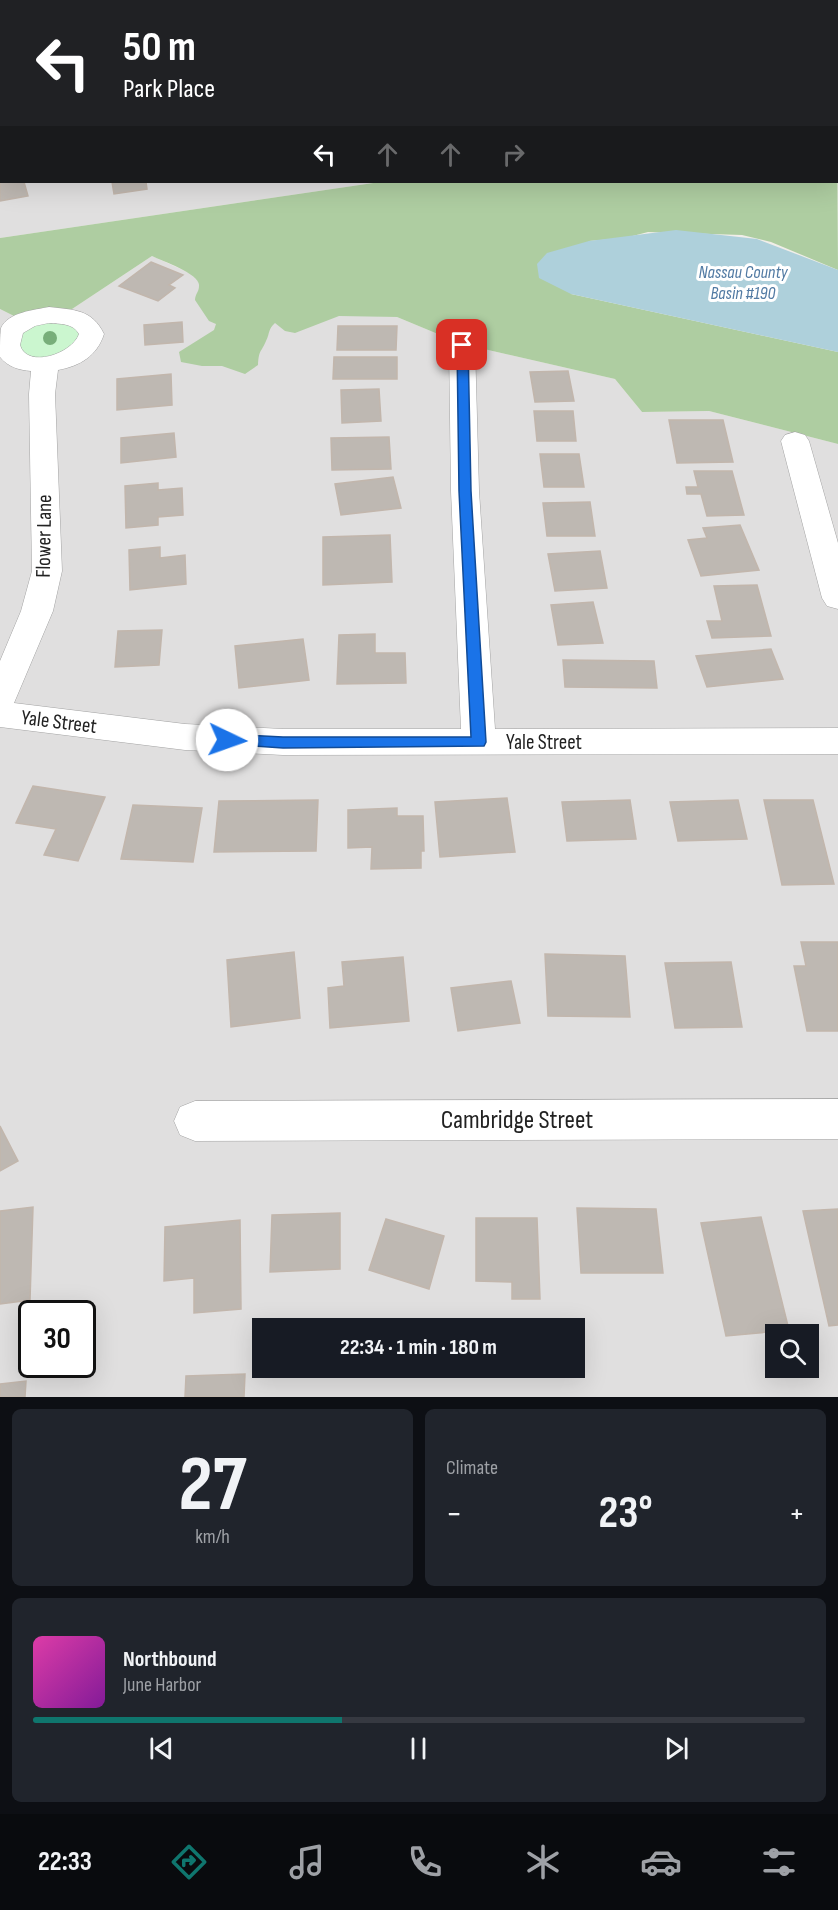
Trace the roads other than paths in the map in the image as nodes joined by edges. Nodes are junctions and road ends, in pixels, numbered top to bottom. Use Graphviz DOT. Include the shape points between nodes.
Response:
graph roads {
  1 [pos="462,345"];
  2 [pos="45,365"];
  3 [pos="795,441"];
  4 [pos="838,598"];
  5 [pos="0,699"];
  6 [pos="0,714"];
  7 [pos="838,741"];
  8 [pos="479,742"];
  9 [pos="838,1119"];
  10 [pos="195,1121"];
  1 -- 8 [label="street" via="465,491"];
  2 -- 5 [label="street, Flower Lane" via="42,394 47,571 37,611"];
  3 -- 4 [label="street"];
  6 -- 8 [label="street, Yale Street" via="227,740"];
  7 -- 8 [label="street, Yale Street"];
  9 -- 10 [label="street, Cambridge Street"];
}
